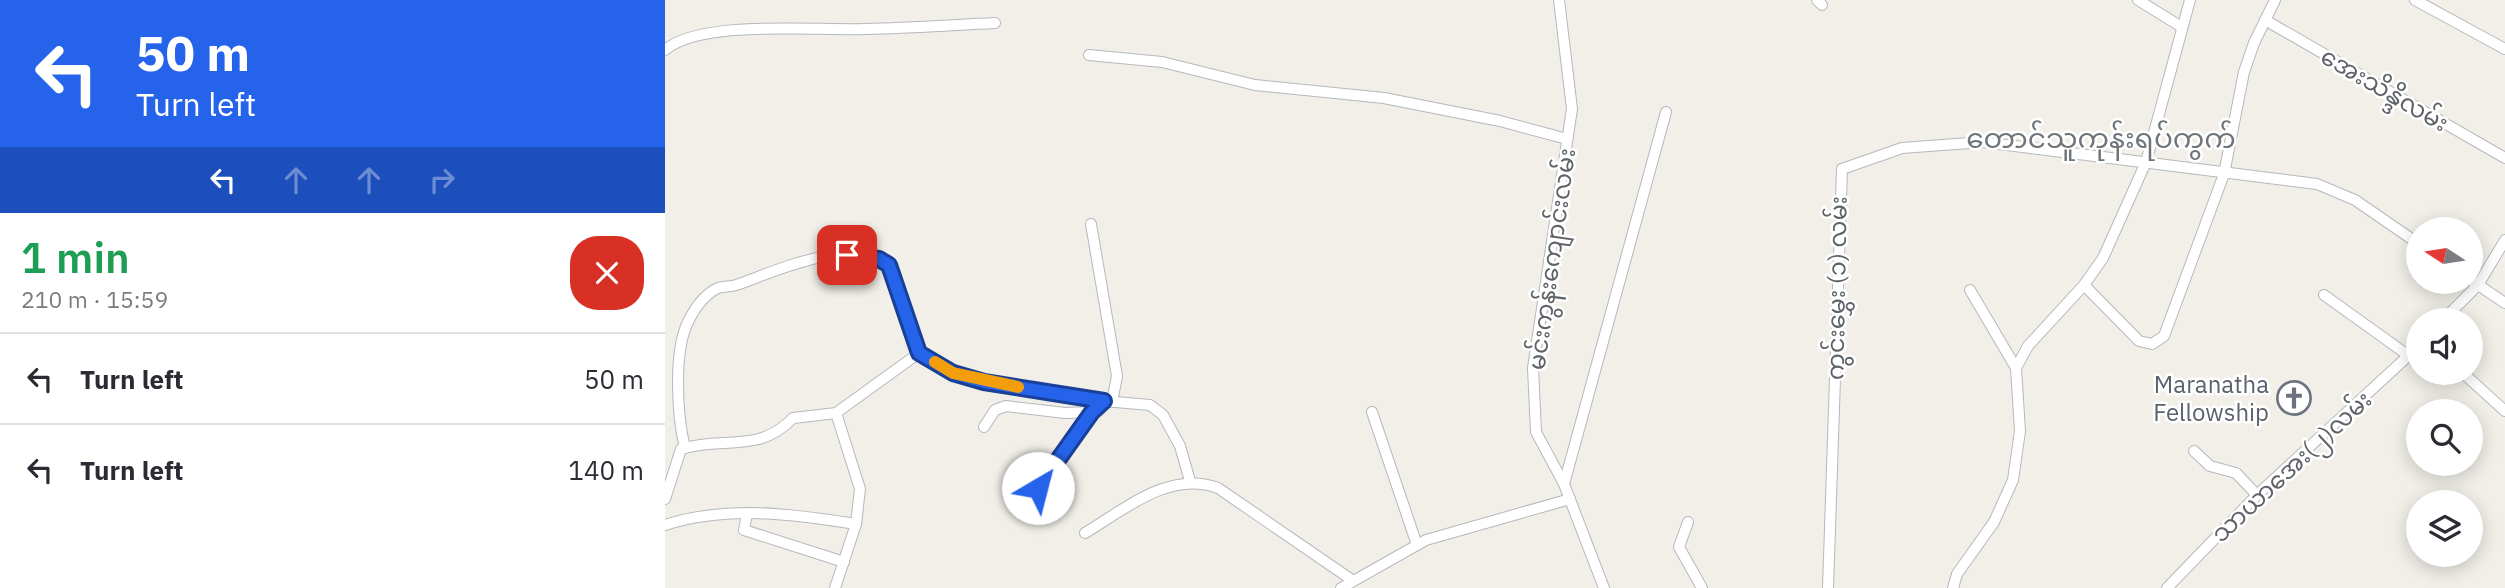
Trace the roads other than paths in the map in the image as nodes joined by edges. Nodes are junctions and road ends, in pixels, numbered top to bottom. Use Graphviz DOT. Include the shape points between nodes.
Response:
graph roads {
  1 [pos="1559,0"];
  2 [pos="2138,0"];
  3 [pos="2190,0"];
  4 [pos="2275,0"];
  5 [pos="2415,0"];
  6 [pos="2265,19"];
  7 [pos="995,23"];
  8 [pos="2180,26"];
  9 [pos="2505,49"];
  10 [pos="665,50"];
  11 [pos="1089,55"];
  12 [pos="1666,112"];
  13 [pos="1567,139"];
  14 [pos="2505,158"];
  15 [pos="2145,162"];
  16 [pos="2224,174"];
  17 [pos="1091,224"];
  18 [pos="2406,235"];
  19 [pos="2505,240"];
  20 [pos="2483,271"];
  21 [pos="2084,285"];
  22 [pos="2483,289"];
  23 [pos="1970,290"];
  24 [pos="2465,294"];
  25 [pos="2324,295"];
  26 [pos="2505,303"];
  27 [pos="2453,308"];
  28 [pos="919,353"];
  29 [pos="2406,354"];
  30 [pos="2406,359"];
  31 [pos="2015,368"];
  32 [pos="2476,385"];
  33 [pos="1108,402"];
  34 [pos="2505,411"];
  35 [pos="1092,412"];
  36 [pos="1372,412"];
  37 [pos="836,413"];
  38 [pos="984,427"];
  39 [pos="685,448"];
  40 [pos="2194,451"];
  41 [pos="1190,481"];
  42 [pos="1564,484"];
  43 [pos="1038,488"];
  44 [pos="2257,495"];
  45 [pos="665,499"];
  46 [pos="1570,499"];
  47 [pos="747,514"];
  48 [pos="665,522"];
  49 [pos="1688,522"];
  50 [pos="856,524"];
  51 [pos="1084,533"];
  52 [pos="1417,545"];
  53 [pos="844,562"];
  54 [pos="1352,580"];
  55 [pos="835,588"];
  56 [pos="1341,588"];
  57 [pos="1604,588"];
  58 [pos="1703,588"];
  59 [pos="1828,588"];
  60 [pos="1953,588"];
  61 [pos="2167,588"];
  1 -- 13 [label="street, မင်းကွန်းကျောင်းလမ်း" via="1572,109"];
  2 -- 8 [label="street"];
  3 -- 8 [label="street"];
  4 -- 6 [label="street"];
  5 -- 9 [label="street"];
  6 -- 14 [label="street, အေးသိန္ဒိလမ်း"];
  6 -- 16 [label="street" via="2244,72"];
  7 -- 10 [label="street" via="741,30 677,40"];
  8 -- 15 [label="street"];
  11 -- 13 [label="street" via="1162,62 1255,85 1384,98"];
  12 -- 42 [label="street"];
  13 -- 42 [label="street, မင်းကွန်းကျောင်းလမ်း" via="1533,368 1536,432"];
  15 -- 16 [label="street, ကွင်းမွှေး (၁) လမ်း"];
  15 -- 21 [label="street" via="2103,258"];
  15 -- 59 [label="street, ကွင်းမွှေး (၁) လမ်း" via="1983,142 1902,148 1842,169"];
  16 -- 18 [label="street, ကွင်းမွှေး (၁) လမ်း" via="2317,184 2355,200"];
  16 -- 21 [label="street" via="2164,336 2152,344 2139,341"];
  17 -- 33 [label="street" via="1117,376"];
  19 -- 20 [label="street"];
  21 -- 31 [label="street" via="2028,346"];
  22 -- 26 [label="street"];
  23 -- 31 [label="street"];
  24 -- 27 [label="street"];
  25 -- 29 [label="street"];
  28 -- 33 [label="street" via="953,373 984,382"];
  28 -- 37 [label="street"];
  28 -- 39 [label="street" via="889,265 879,259 847,255 803,261 718,288 693,314 683,341 679,394"];
  30 -- 44 [label="street, သာယာအေး(၂)လမ်း"];
  31 -- 60 [label="street" via="2020,431 2013,480 1994,522"];
  32 -- 34 [label="street"];
  33 -- 35 [label="street"];
  33 -- 41 [label="street" via="1150,405 1163,415"];
  35 -- 38 [label="street" via="1006,406 995,410"];
  35 -- 43 [label="street"];
  36 -- 52 [label="street"];
  37 -- 39 [label="street" via="793,418 779,433 739,444"];
  37 -- 50 [label="street" via="860,489"];
  39 -- 45 [label="street"];
  40 -- 44 [label="street" via="2210,466 2236,473"];
  41 -- 51 [label="street" via="1156,491"];
  41 -- 54 [label="street" via="1218,488"];
  42 -- 46 [label="street, မင်းကွန်းကျောင်းလမ်း"];
  44 -- 61 [label="street, သာယာအေး(၂)လမ်း"];
  46 -- 52 [label="street"];
  46 -- 57 [label="street, မင်းကွန်းကျောင်းလမ်း"];
  47 -- 48 [label="street"];
  47 -- 50 [label="street" via="780,513"];
  47 -- 53 [label="street" via="744,530"];
  49 -- 58 [label="street" via="1679,547"];
  50 -- 53 [label="street"];
  52 -- 54 [label="street"];
  53 -- 55 [label="street"];
  54 -- 56 [label="street"];
}
